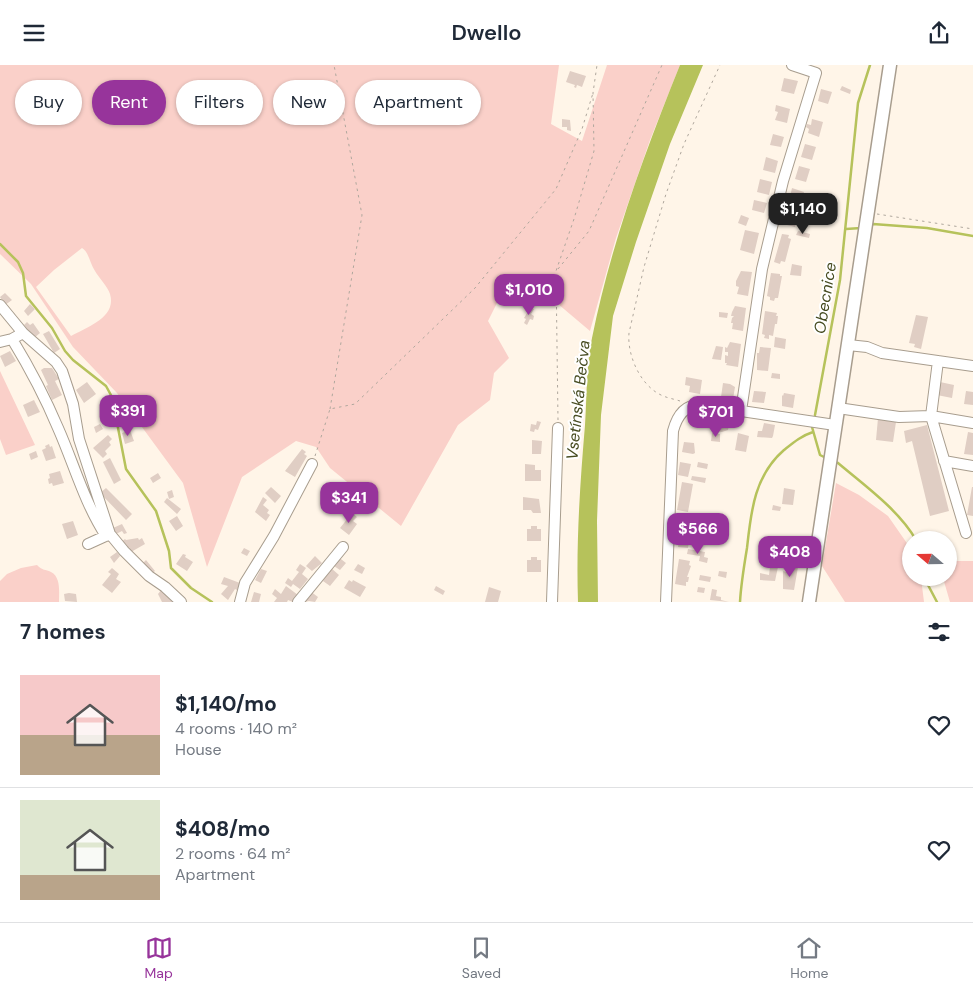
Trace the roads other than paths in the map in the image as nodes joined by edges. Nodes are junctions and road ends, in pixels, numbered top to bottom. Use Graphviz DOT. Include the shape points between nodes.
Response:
graph roads {
  1 [pos="792,65"];
  2 [pos="890,65"];
  3 [pos="0,305"];
  4 [pos="23,333"];
  5 [pos="12,339"];
  6 [pos="0,342"];
  7 [pos="848,345"];
  8 [pos="938,361"];
  9 [pos="973,367"];
  10 [pos="838,408"];
  11 [pos="741,411"];
  12 [pos="930,416"];
  13 [pos="973,423"];
  14 [pos="835,425"];
  15 [pos="558,428"];
  16 [pos="944,461"];
  17 [pos="312,463"];
  18 [pos="973,466"];
  19 [pos="966,533"];
  20 [pos="108,535"];
  21 [pos="88,544"];
  22 [pos="343,547"];
  23 [pos="181,602"];
  24 [pos="240,602"];
  25 [pos="298,602"];
  26 [pos="552,602"];
  27 [pos="666,602"];
  28 [pos="809,602"];
  1 -- 11 [label="street" via="816,73 783,181 762,269"];
  2 -- 7 [label="main road"];
  3 -- 4 [label="street"];
  4 -- 5 [label="street"];
  4 -- 20 [label="street" via="62,371"];
  5 -- 6 [label="street"];
  5 -- 20 [label="street" via="58,427 93,516"];
  7 -- 8 [label="street"];
  7 -- 10 [label="main road"];
  8 -- 9 [label="street"];
  8 -- 12 [label="street"];
  10 -- 12 [label="street" via="899,417"];
  10 -- 14 [label="main road"];
  11 -- 14 [label="street"];
  11 -- 27 [label="street" via="690,406 681,414 673,431"];
  12 -- 13 [label="street"];
  12 -- 16 [label="street"];
  14 -- 28 [label="main road"];
  15 -- 26 [label="street"];
  16 -- 18 [label="street"];
  16 -- 19 [label="street"];
  17 -- 24 [label="street" via="274,536 244,583"];
  20 -- 21 [label="street"];
  20 -- 23 [label="street"];
  22 -- 25 [label="street"];
}
